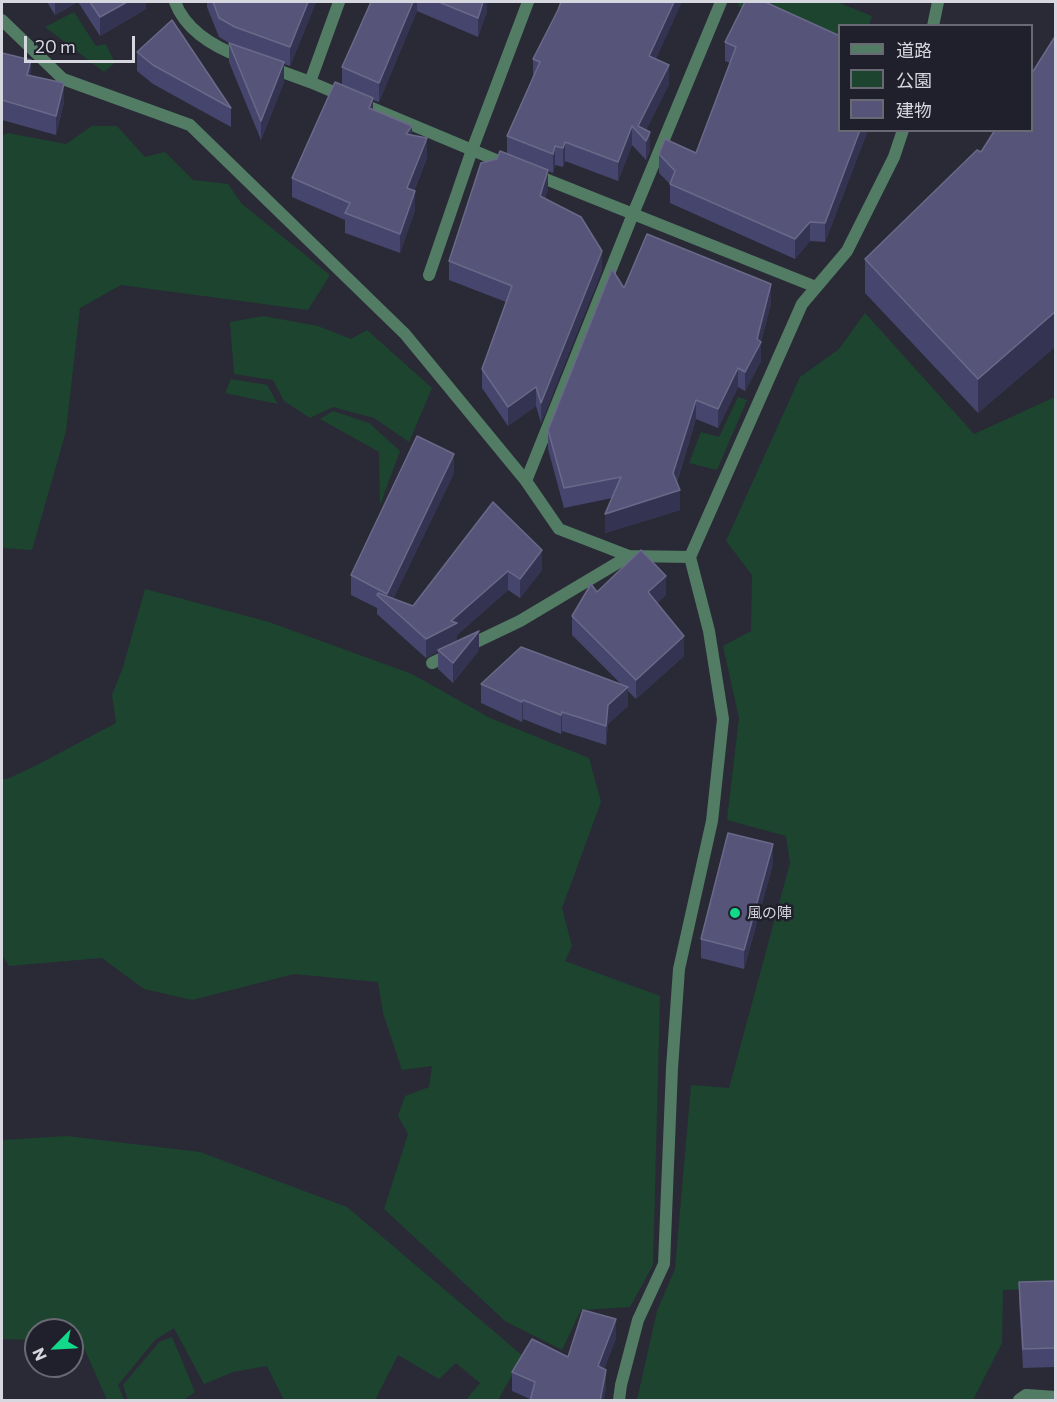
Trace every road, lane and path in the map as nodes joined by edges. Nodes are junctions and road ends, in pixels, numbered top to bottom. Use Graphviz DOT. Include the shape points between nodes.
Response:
graph roads {
  1 [pos="175,2"];
  2 [pos="339,2"];
  3 [pos="528,2"];
  4 [pos="721,2"];
  5 [pos="938,2"];
  6 [pos="2,20"];
  7 [pos="933,24"];
  8 [pos="310,82"];
  9 [pos="902,132"];
  10 [pos="472,150"];
  11 [pos="633,214"];
  12 [pos="429,275"];
  13 [pos="816,287"];
  14 [pos="526,481"];
  15 [pos="629,556"];
  16 [pos="690,557"];
  17 [pos="432,663"];
  18 [pos="1056,1397"];
  19 [pos="619,1401"];
  20 [pos="1019,1401"];
  1 -- 8 [label="street" via="179,13 198,34 231,54"];
  2 -- 8 [label="street"];
  3 -- 10 [label="street"];
  4 -- 11 [label="street"];
  5 -- 7 [label="street"];
  6 -- 14 [label="street" via="63,79 190,125 405,334"];
  8 -- 10 [label="street"];
  9 -- 13 [label="street" via="848,251"];
  10 -- 11 [label="street"];
  10 -- 12 [label="street"];
  11 -- 13 [label="street"];
  11 -- 14 [label="street"];
  13 -- 16 [label="street" via="802,304"];
  14 -- 15 [label="street" via="559,529"];
  15 -- 16 [label="street"];
  15 -- 17 [label="street" via="520,621"];
  16 -- 19 [label="street" via="709,632 723,719 712,821 679,969 664,1264 638,1320"];
  18 -- 20 [label="street" via="1026,1395"];
}
